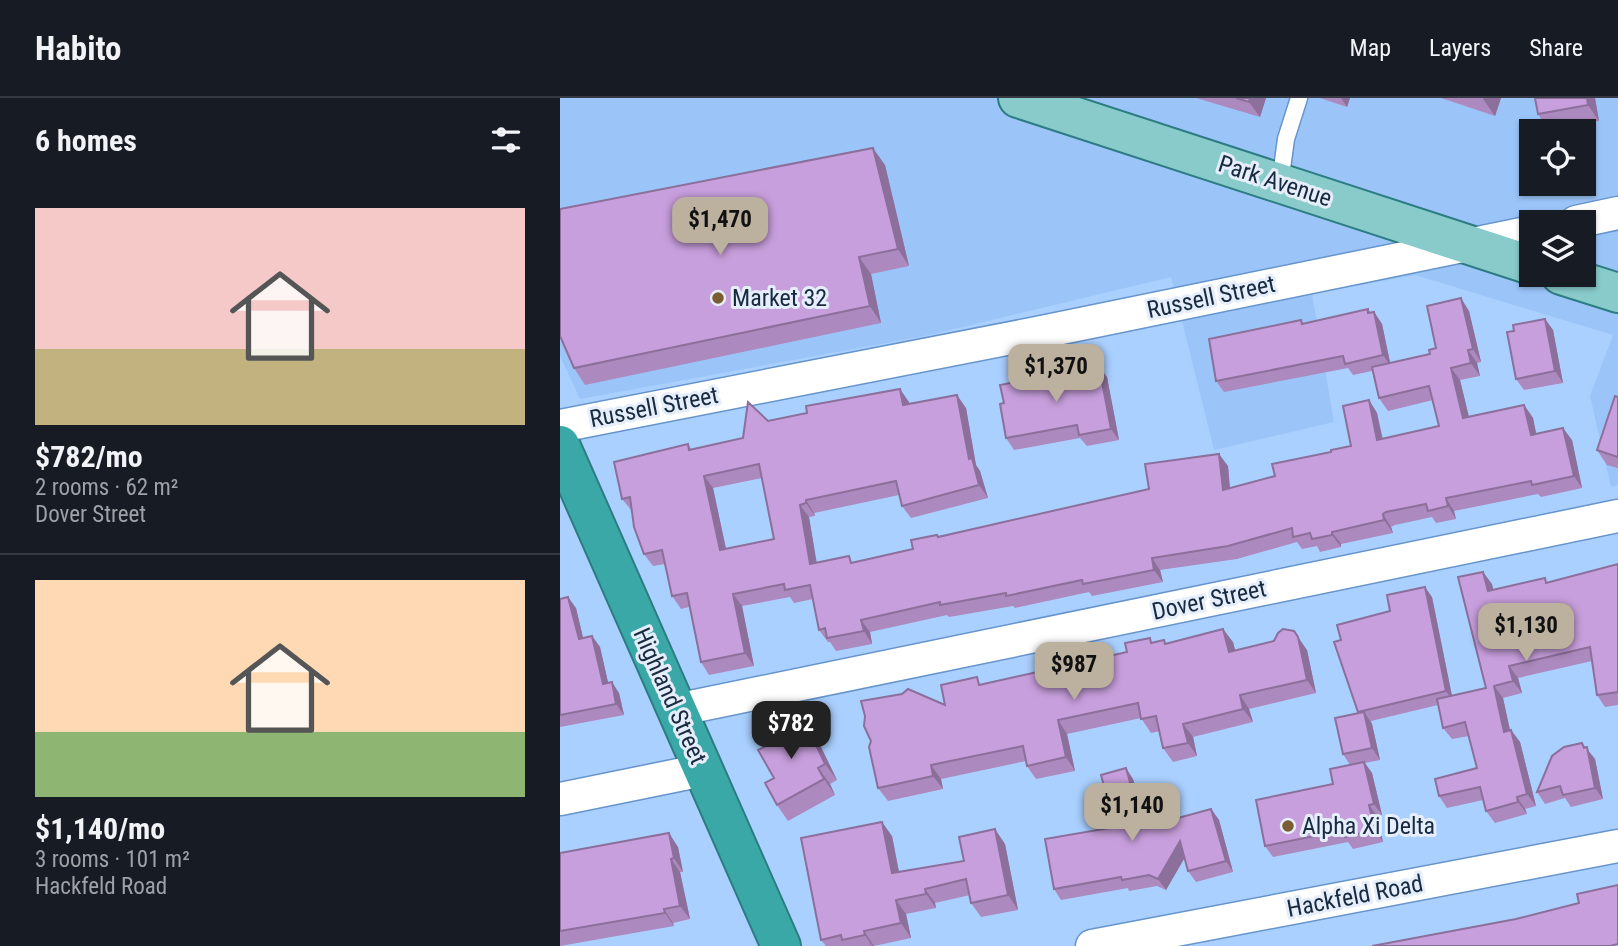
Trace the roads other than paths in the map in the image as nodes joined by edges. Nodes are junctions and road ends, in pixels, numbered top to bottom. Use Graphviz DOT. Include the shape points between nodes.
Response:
graph roads {
  1 [pos="1018,98"];
  2 [pos="1299,98"];
  3 [pos="1280,183"];
  4 [pos="1618,213"];
  5 [pos="1596,218"];
  6 [pos="1519,235"];
  7 [pos="1469,246"];
  8 [pos="1519,261"];
  9 [pos="1596,286"];
  10 [pos="1618,293"];
  11 [pos="560,426"];
  12 [pos="560,445"];
  13 [pos="1618,516"];
  14 [pos="676,710"];
  15 [pos="703,770"];
  16 [pos="560,799"];
  17 [pos="1618,846"];
  18 [pos="781,946"];
  19 [pos="1092,946"];
  1 -- 3 [label="main road, Park Avenue"];
  2 -- 3 [label="lane" via="1286,139"];
  3 -- 7 [label="main road, Park Avenue"];
  4 -- 5 [label="street"];
  6 -- 7 [label="street, Russell Street"];
  7 -- 8 [label="main road, Park Avenue"];
  7 -- 11 [label="street, Russell Street"];
  9 -- 10 [label="main road"];
  12 -- 14 [label="highway, Highland Street"];
  13 -- 14 [label="street, Dover Street"];
  14 -- 15 [label="highway, Highland Street"];
  15 -- 16 [label="street"];
  15 -- 18 [label="highway, Highland Street"];
  17 -- 19 [label="street, Hackfeld Road"];
}
